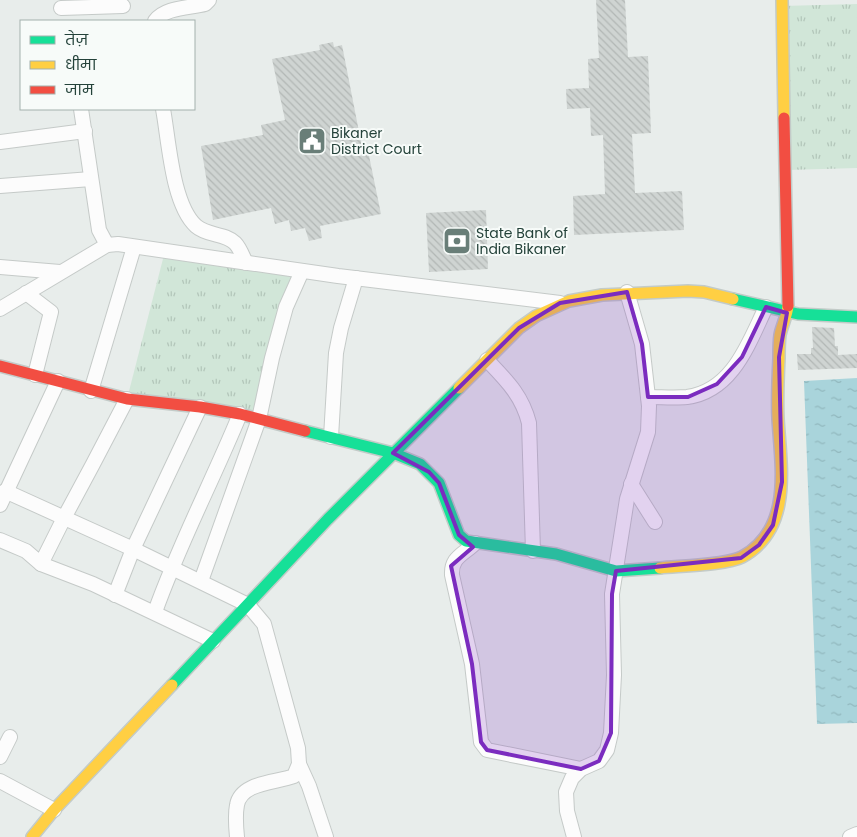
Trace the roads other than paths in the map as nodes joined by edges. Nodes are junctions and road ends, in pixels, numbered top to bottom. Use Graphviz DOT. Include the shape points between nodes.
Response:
graph roads {
  1 [pos="209,0"];
  2 [pos="782,0"];
  3 [pos="123,6"];
  4 [pos="61,10"];
  5 [pos="156,20"];
  6 [pos="81,110"];
  7 [pos="164,110"];
  8 [pos="85,132"];
  9 [pos="0,142"];
  10 [pos="91,179"];
  11 [pos="0,186"];
  12 [pos="107,245"];
  13 [pos="134,247"];
  14 [pos="246,263"];
  15 [pos="0,267"];
  16 [pos="302,271"];
  17 [pos="60,272"];
  18 [pos="356,278"];
  19 [pos="26,292"];
  20 [pos="626,292"];
  21 [pos="560,303"];
  22 [pos="766,307"];
  23 [pos="0,309"];
  24 [pos="787,313"];
  25 [pos="857,317"];
  26 [pos="487,360"];
  27 [pos="0,366"];
  28 [pos="35,375"];
  29 [pos="58,381"];
  30 [pos="91,391"];
  31 [pos="648,397"];
  32 [pos="126,399"];
  33 [pos="200,406"];
  34 [pos="240,414"];
  35 [pos="258,418"];
  36 [pos="331,437"];
  37 [pos="393,453"];
  38 [pos="631,484"];
  39 [pos="5,491"];
  40 [pos="0,505"];
  41 [pos="64,518"];
  42 [pos="655,522"];
  43 [pos="0,540"];
  44 [pos="475,543"];
  45 [pos="133,549"];
  46 [pos="533,551"];
  47 [pos="41,564"];
  48 [pos="171,567"];
  49 [pos="616,571"];
  50 [pos="201,581"];
  51 [pos="116,595"];
  52 [pos="248,605"];
  53 [pos="154,612"];
  54 [pos="213,641"];
  55 [pos="10,737"];
  56 [pos="0,757"];
  57 [pos="299,764"];
  58 [pos="582,769"];
  59 [pos="0,781"];
  60 [pos="54,810"];
  61 [pos="320,818"];
  62 [pos="857,834"];
  63 [pos="32,837"];
  64 [pos="237,837"];
  65 [pos="320,837"];
  66 [pos="326,837"];
  67 [pos="574,837"];
  68 [pos="850,837"];
  1 -- 5 [label="street" via="205,4 169,11"];
  2 -- 24 [label="street"];
  3 -- 4 [label="street"];
  6 -- 8 [label="street"];
  7 -- 14 [label="street" via="175,181 187,215 197,227 235,243"];
  8 -- 9 [label="street"];
  8 -- 10 [label="street"];
  10 -- 11 [label="street"];
  10 -- 12 [label="street" via="99,230"];
  12 -- 13 [label="street"];
  12 -- 17 [label="street"];
  13 -- 14 [label="street"];
  13 -- 30 [label="street"];
  14 -- 16 [label="street"];
  15 -- 17 [label="street"];
  16 -- 18 [label="street"];
  16 -- 35 [label="street" via="286,307"];
  17 -- 19 [label="street"];
  18 -- 21 [label="street"];
  18 -- 36 [label="street" via="336,353"];
  19 -- 23 [label="street"];
  19 -- 28 [label="street" via="51,312"];
  20 -- 21 [label="street" via="598,294"];
  20 -- 22 [label="street" via="702,292"];
  20 -- 31 [label="street" via="642,344"];
  21 -- 26 [label="street" via="519,328"];
  22 -- 24 [label="street"];
  22 -- 31 [label="street" via="742,357 717,384 688,396"];
  24 -- 25 [label="street"];
  24 -- 49 [label="street" via="780,336 779,357 782,482 780,503 772,525 758,545 741,558"];
  26 -- 37 [label="street"];
  26 -- 46 [label="street" via="514,389 526,410"];
  27 -- 28 [label="street"];
  28 -- 29 [label="street"];
  29 -- 30 [label="street"];
  29 -- 39 [label="street"];
  30 -- 32 [label="street"];
  31 -- 38 [label="street" via="648,432"];
  32 -- 33 [label="street"];
  32 -- 41 [label="street"];
  33 -- 34 [label="street"];
  33 -- 45 [label="street"];
  34 -- 35 [label="street"];
  34 -- 48 [label="street"];
  35 -- 36 [label="street"];
  35 -- 50 [label="street"];
  36 -- 37 [label="street"];
  37 -- 44 [label="street" via="420,464 429,472 439,483 459,535"];
  37 -- 52 [label="street"];
  38 -- 42 [label="street"];
  38 -- 49 [label="street"];
  39 -- 40 [label="street"];
  39 -- 41 [label="street"];
  41 -- 45 [label="street"];
  41 -- 47 [label="street"];
  43 -- 47 [label="street" via="26,551"];
  44 -- 46 [label="street"];
  44 -- 58 [label="street" via="451,566 472,664 481,742 487,750"];
  45 -- 48 [label="street"];
  45 -- 51 [label="street"];
  46 -- 49 [label="street"];
  47 -- 51 [label="street"];
  48 -- 50 [label="street"];
  48 -- 53 [label="street"];
  49 -- 58 [label="street" via="612,594 614,675 611,733 600,761"];
  50 -- 52 [label="street"];
  51 -- 53 [label="street"];
  52 -- 54 [label="street"];
  52 -- 57 [label="street" via="264,624 298,748"];
  53 -- 54 [label="street"];
  54 -- 60 [label="street"];
  55 -- 56 [label="street"];
  57 -- 61 [label="street"];
  57 -- 64 [label="street" via="294,776 242,793 237,803"];
  58 -- 67 [label="street" via="572,778 566,792"];
  59 -- 60 [label="street"];
  60 -- 63 [label="street"];
  61 -- 65 [label="street"];
  61 -- 66 [label="street"];
  62 -- 68 [label="street"];
}
